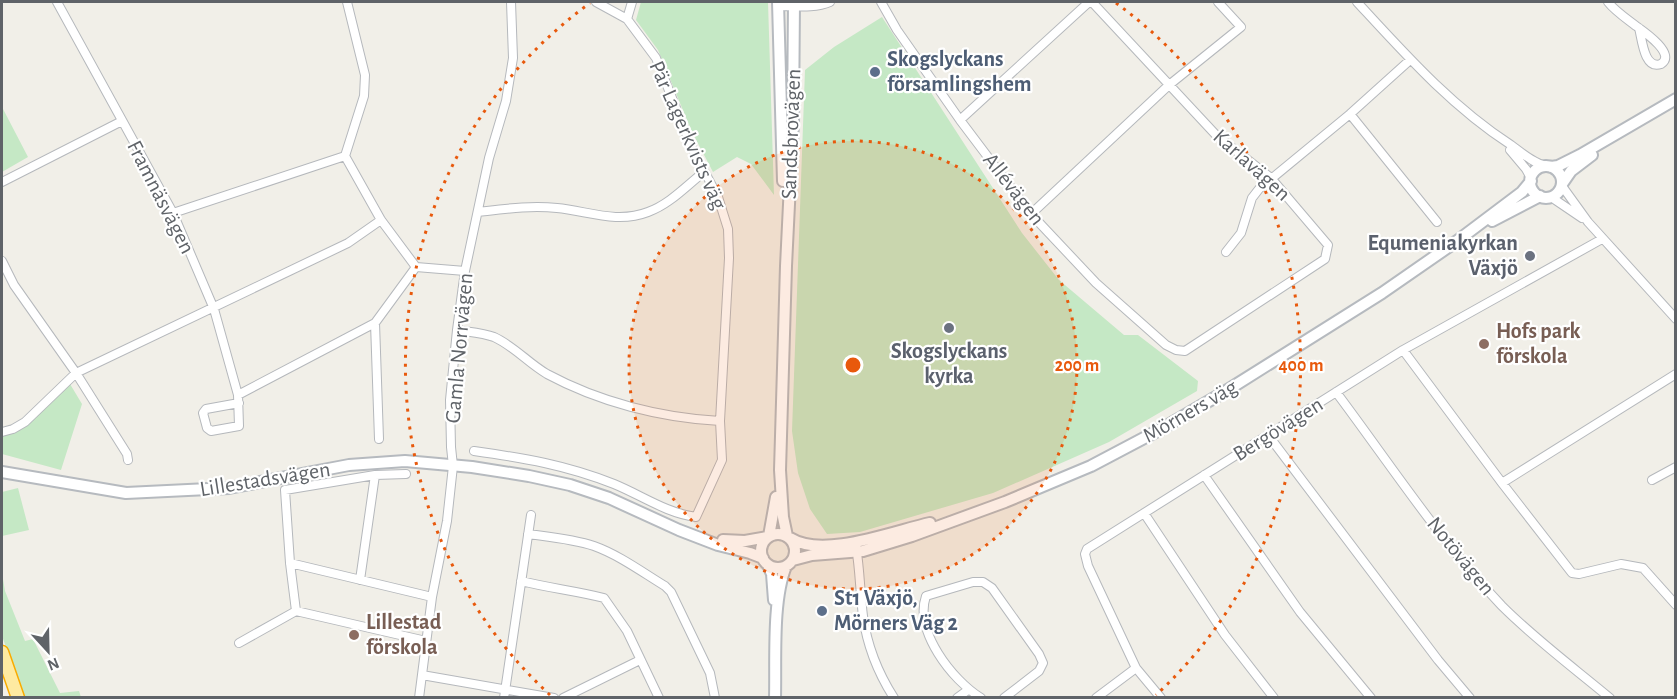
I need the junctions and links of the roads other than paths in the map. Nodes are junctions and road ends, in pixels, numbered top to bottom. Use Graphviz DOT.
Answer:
graph roads {
  1 [pos="57,2"];
  2 [pos="347,2"];
  3 [pos="511,2"];
  4 [pos="596,2"];
  5 [pos="632,2"];
  6 [pos="830,2"];
  7 [pos="882,2"];
  8 [pos="1090,2"];
  9 [pos="1218,2"];
  10 [pos="1357,2"];
  11 [pos="1608,2"];
  12 [pos="778,4"];
  13 [pos="794,4"];
  14 [pos="627,20"];
  15 [pos="1639,28"];
  16 [pos="1410,60"];
  17 [pos="1169,84"];
  18 [pos="1676,99"];
  19 [pos="1350,114"];
  20 [pos="122,120"];
  21 [pos="960,120"];
  22 [pos="1638,121"];
  23 [pos="1499,138"];
  24 [pos="345,156"];
  25 [pos="1549,166"];
  26 [pos="704,172"];
  27 [pos="1271,178"];
  28 [pos="1531,179"];
  29 [pos="2,182"];
  30 [pos="1562,185"];
  31 [pos="1545,196"];
  32 [pos="478,212"];
  33 [pos="173,213"];
  34 [pos="1031,213"];
  35 [pos="381,220"];
  36 [pos="1437,222"];
  37 [pos="1587,222"];
  38 [pos="1602,239"];
  39 [pos="1457,241"];
  40 [pos="1226,252"];
  41 [pos="2,261"];
  42 [pos="786,266"];
  43 [pos="416,267"];
  44 [pos="465,271"];
  45 [pos="214,309"];
  46 [pos="1676,319"];
  47 [pos="375,323"];
  48 [pos="457,330"];
  49 [pos="1176,350"];
  50 [pos="1403,350"];
  51 [pos="76,374"];
  52 [pos="1676,374"];
  53 [pos="1336,392"];
  54 [pos="238,399"];
  55 [pos="720,421"];
  56 [pos="2,432"];
  57 [pos="1268,435"];
  58 [pos="379,439"];
  59 [pos="474,451"];
  60 [pos="532,459"];
  61 [pos="128,460"];
  62 [pos="453,466"];
  63 [pos="1676,466"];
  64 [pos="780,470"];
  65 [pos="2,472"];
  66 [pos="406,474"];
  67 [pos="375,475"];
  68 [pos="1204,475"];
  69 [pos="529,476"];
  70 [pos="1652,480"];
  71 [pos="1502,483"];
  72 [pos="1144,513"];
  73 [pos="531,515"];
  74 [pos="528,534"];
  75 [pos="768,537"];
  76 [pos="789,537"];
  77 [pos="700,538"];
  78 [pos="856,547"];
  79 [pos="765,561"];
  80 [pos="290,563"];
  81 [pos="790,563"];
  82 [pos="360,580"];
  83 [pos="521,581"];
  84 [pos="432,597"];
  85 [pos="1676,605"];
  86 [pos="296,611"];
  87 [pos="776,633"];
  88 [pos="426,641"];
  89 [pos="239,643"];
  90 [pos="2,652"];
  91 [pos="640,660"];
  92 [pos="1136,668"];
  93 [pos="422,675"];
  94 [pos="505,688"];
  95 [pos="968,690"];
  96 [pos="892,697"];
  97 [pos="18,698"];
  98 [pos="419,698"];
  99 [pos="504,698"];
  100 [pos="554,698"];
  101 [pos="563,698"];
  102 [pos="658,698"];
  103 [pos="715,698"];
  104 [pos="775,698"];
  105 [pos="957,698"];
  106 [pos="981,698"];
  107 [pos="1004,698"];
  108 [pos="1096,698"];
  109 [pos="1161,698"];
  110 [pos="1274,698"];
  111 [pos="1371,698"];
  112 [pos="1470,698"];
  113 [pos="1610,698"];
  1 -- 20 [label="street, Framnäsvägen"];
  2 -- 24 [label="street"];
  3 -- 32 [label="street, Gamla Norrvägen"];
  4 -- 14 [label="street"];
  5 -- 14 [label="street"];
  6 -- 13 [label="street"];
  7 -- 21 [label="street, Allévägen"];
  8 -- 17 [label="street, Karlavägen"];
  8 -- 21 [label="street"];
  9 -- 17 [label="street"];
  10 -- 16 [label="street"];
  11 -- 15 [label="street"];
  12 -- 13 [label="street"];
  12 -- 42 [label="main road, Sandsbrovägen"];
  13 -- 42 [label="main road, Sandsbrovägen"];
  14 -- 26 [label="street, Pär Lagerkvists väg"];
  15 -- 15 [label="street"];
  16 -- 19 [label="street"];
  16 -- 23 [label="street"];
  17 -- 27 [label="street, Karlavägen"];
  17 -- 34 [label="street"];
  18 -- 22 [label="main road"];
  19 -- 27 [label="street"];
  19 -- 36 [label="street"];
  20 -- 29 [label="street"];
  20 -- 33 [label="street, Framnäsvägen"];
  21 -- 34 [label="street, Allévägen"];
  22 -- 25 [label="main road"];
  22 -- 30 [label="main road"];
  23 -- 25 [label="street"];
  23 -- 28 [label="street"];
  24 -- 33 [label="street"];
  24 -- 35 [label="street"];
  25 -- 28 [label="main road"];
  25 -- 30 [label="main road"];
  26 -- 32 [label="street"];
  26 -- 55 [label="street, Pär Lagerkvists väg"];
  27 -- 40 [label="street"];
  27 -- 49 [label="street, Karlavägen"];
  28 -- 31 [label="main road"];
  28 -- 39 [label="main road, Mörners väg"];
  30 -- 31 [label="main road"];
  30 -- 37 [label="street"];
  31 -- 37 [label="street"];
  31 -- 39 [label="main road, Mörners väg"];
  32 -- 44 [label="street, Gamla Norrvägen"];
  33 -- 45 [label="street, Framnäsvägen"];
  34 -- 49 [label="street, Allévägen"];
  35 -- 43 [label="street"];
  35 -- 45 [label="street"];
  37 -- 38 [label="street"];
  38 -- 46 [label="street"];
  38 -- 50 [label="street, Bergövägen"];
  39 -- 78 [label="main road, Mörners väg"];
  41 -- 51 [label="street"];
  42 -- 64 [label="main road, Sandsbrovägen"];
  43 -- 44 [label="street"];
  43 -- 47 [label="street"];
  44 -- 48 [label="street, Gamla Norrvägen"];
  45 -- 51 [label="street"];
  45 -- 54 [label="street, Framnäsvägen"];
  47 -- 54 [label="street"];
  47 -- 58 [label="street"];
  48 -- 55 [label="street"];
  48 -- 62 [label="street, Gamla Norrvägen"];
  50 -- 53 [label="street, Bergövägen"];
  50 -- 71 [label="street"];
  51 -- 56 [label="street"];
  51 -- 61 [label="street"];
  52 -- 71 [label="street"];
  53 -- 57 [label="street, Bergövägen"];
  53 -- 113 [label="street, Notövägen"];
  54 -- 54 [label="street, Framnäsvägen"];
  55 -- 60 [label="street, Pär Lagerkvists väg"];
  57 -- 68 [label="street, Bergövägen"];
  57 -- 112 [label="street"];
  59 -- 60 [label="street"];
  60 -- 69 [label="street"];
  62 -- 65 [label="main road, Lillestadsvägen"];
  62 -- 69 [label="main road, Lillestadsvägen"];
  62 -- 84 [label="street, Gamla Norrvägen"];
  63 -- 70 [label="street"];
  64 -- 75 [label="main road, Sandsbrovägen"];
  64 -- 76 [label="main road, Sandsbrovägen"];
  66 -- 67 [label="street, Lillestadsvägen"];
  67 -- 80 [label="street, Lillestadsvägen"];
  67 -- 82 [label="street"];
  68 -- 72 [label="street, Bergövägen"];
  68 -- 111 [label="street"];
  69 -- 77 [label="main road, Lillestadsvägen"];
  71 -- 85 [label="street"];
  72 -- 92 [label="street, Bergövägen"];
  72 -- 110 [label="street"];
  73 -- 74 [label="street"];
  74 -- 83 [label="street"];
  74 -- 103 [label="street"];
  75 -- 76 [label="main road"];
  75 -- 77 [label="main road, Lillestadsvägen"];
  75 -- 79 [label="main road"];
  76 -- 78 [label="main road, Mörners väg"];
  76 -- 81 [label="main road"];
  77 -- 79 [label="main road, Lillestadsvägen"];
  78 -- 81 [label="main road, Mörners väg"];
  78 -- 96 [label="street"];
  79 -- 81 [label="main road"];
  79 -- 87 [label="main road"];
  80 -- 82 [label="street"];
  80 -- 86 [label="street"];
  81 -- 87 [label="main road"];
  82 -- 84 [label="street"];
  83 -- 91 [label="street"];
  83 -- 94 [label="street"];
  84 -- 88 [label="street, Gamla Norrvägen"];
  86 -- 88 [label="street"];
  86 -- 89 [label="street"];
  87 -- 104 [label="main road"];
  88 -- 93 [label="street, Gamla Norrvägen"];
  90 -- 97 [label="highway"];
  91 -- 101 [label="street"];
  91 -- 102 [label="street"];
  92 -- 108 [label="street"];
  92 -- 109 [label="street"];
  93 -- 94 [label="street"];
  93 -- 98 [label="street, Gamla Norrvägen"];
  94 -- 99 [label="street"];
  94 -- 100 [label="street"];
  95 -- 105 [label="street"];
  95 -- 106 [label="street"];
  95 -- 107 [label="street"];
}
